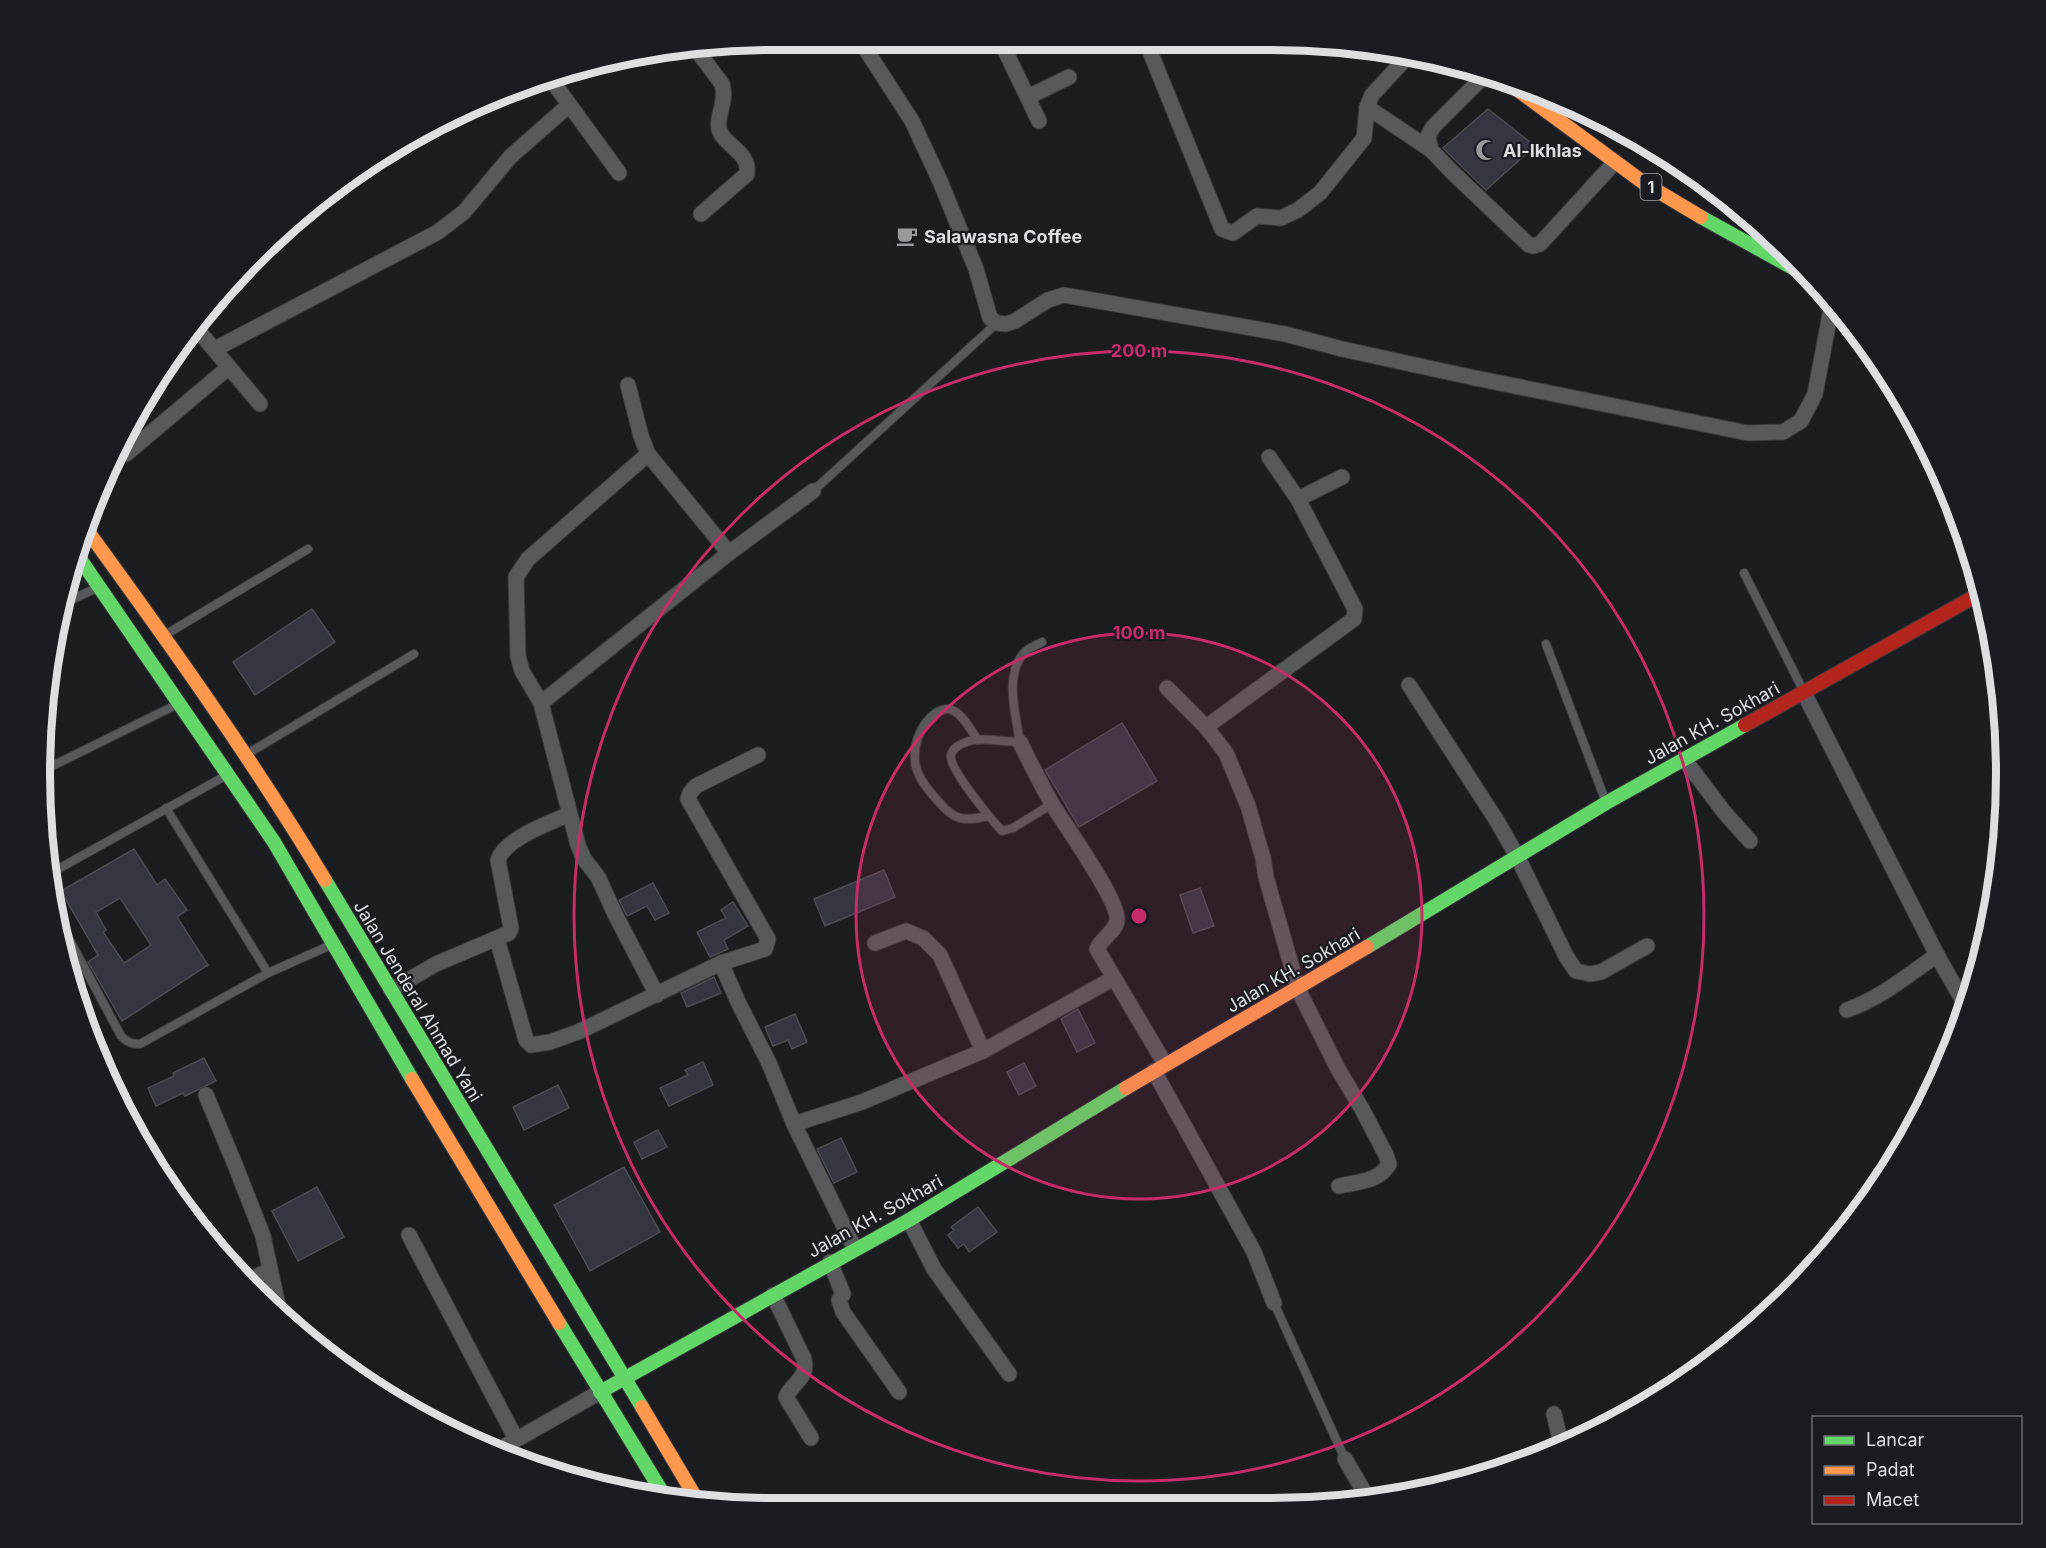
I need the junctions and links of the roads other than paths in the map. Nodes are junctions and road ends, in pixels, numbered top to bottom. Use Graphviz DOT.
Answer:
graph roads {
  1 [pos="866,50"];
  2 [pos="1005,50"];
  3 [pos="1151,50"];
  4 [pos="700,54"];
  5 [pos="1403,61"];
  6 [pos="1070,78"];
  7 [pos="1480,80"];
  8 [pos="554,84"];
  9 [pos="1526,96"];
  10 [pos="1028,97"];
  11 [pos="569,105"];
  12 [pos="1367,107"];
  13 [pos="1039,121"];
  14 [pos="1431,150"];
  15 [pos="1615,162"];
  16 [pos="619,172"];
  17 [pos="701,214"];
  18 [pos="1788,266"];
  19 [pos="1830,313"];
  20 [pos="997,323"];
  21 [pos="200,332"];
  22 [pos="215,349"];
  23 [pos="229,367"];
  24 [pos="628,385"];
  25 [pos="260,404"];
  26 [pos="126,454"];
  27 [pos="648,454"];
  28 [pos="1269,457"];
  29 [pos="1341,477"];
  30 [pos="813,491"];
  31 [pos="1298,499"];
  32 [pos="90,535"];
  33 [pos="308,549"];
  34 [pos="729,553"];
  35 [pos="82,561"];
  36 [pos="1744,573"];
  37 [pos="100,586"];
  38 [pos="1974,596"];
  39 [pos="71,600"];
  40 [pos="164,636"];
  41 [pos="1042,642"];
  42 [pos="1546,644"];
  43 [pos="414,654"];
  44 [pos="1409,685"];
  45 [pos="1167,687"];
  46 [pos="1804,693"];
  47 [pos="180,703"];
  48 [pos="541,703"];
  49 [pos="1206,727"];
  50 [pos="978,740"];
  51 [pos="1020,742"];
  52 [pos="245,755"];
  53 [pos="758,755"];
  54 [pos="1684,759"];
  55 [pos="50,767"];
  56 [pos="229,774"];
  57 [pos="1606,803"];
  58 [pos="1052,804"];
  59 [pos="166,808"];
  60 [pos="569,814"];
  61 [pos="988,816"];
  62 [pos="295,830"];
  63 [pos="1750,841"];
  64 [pos="274,842"];
  65 [pos="1517,856"];
  66 [pos="56,870"];
  67 [pos="68,938"];
  68 [pos="497,939"];
  69 [pos="875,943"];
  70 [pos="332,944"];
  71 [pos="1647,946"];
  72 [pos="1937,955"];
  73 [pos="722,963"];
  74 [pos="268,973"];
  75 [pos="1114,978"];
  76 [pos="1298,989"];
  77 [pos="391,990"];
  78 [pos="657,995"];
  79 [pos="1961,997"];
  80 [pos="1847,1010"];
  81 [pos="983,1052"];
  82 [pos="1159,1068"];
  83 [pos="206,1095"];
  84 [pos="794,1124"];
  85 [pos="1340,1186"];
  86 [pos="909,1220"];
  87 [pos="409,1235"];
  88 [pos="855,1249"];
  89 [pos="830,1262"];
  90 [pos="270,1270"];
  91 [pos="254,1278"];
  92 [pos="773,1294"];
  93 [pos="277,1300"];
  94 [pos="1274,1304"];
  95 [pos="1009,1374"];
  96 [pos="624,1379"];
  97 [pos="600,1392"];
  98 [pos="899,1392"];
  99 [pos="1554,1414"];
  100 [pos="811,1438"];
  101 [pos="1560,1438"];
  102 [pos="516,1439"];
  103 [pos="505,1446"];
  104 [pos="1345,1459"];
  105 [pos="660,1489"];
  106 [pos="1364,1492"];
  107 [pos="693,1493"];
  1 -- 20 [label="street"];
  2 -- 10 [label="street"];
  3 -- 12 [label="street"];
  4 -- 17 [label="street"];
  5 -- 12 [label="street"];
  6 -- 10 [label="street"];
  7 -- 14 [label="street"];
  8 -- 11 [label="street"];
  9 -- 15 [label="main road, 1"];
  10 -- 13 [label="street"];
  11 -- 16 [label="street"];
  11 -- 22 [label="street"];
  12 -- 14 [label="street"];
  14 -- 15 [label="street"];
  15 -- 18 [label="main road, 1"];
  19 -- 20 [label="street"];
  20 -- 30 [label="lane"];
  21 -- 22 [label="street"];
  22 -- 23 [label="street"];
  23 -- 25 [label="street"];
  23 -- 26 [label="street"];
  24 -- 27 [label="street"];
  27 -- 34 [label="street"];
  27 -- 48 [label="street"];
  28 -- 31 [label="street"];
  29 -- 31 [label="street"];
  30 -- 34 [label="street"];
  31 -- 49 [label="street"];
  32 -- 40 [label="main road, Jalan Jenderal Ahmad Yani"];
  33 -- 40 [label="lane"];
  34 -- 48 [label="street"];
  35 -- 37 [label="main road"];
  36 -- 46 [label="lane"];
  37 -- 39 [label="lane"];
  37 -- 47 [label="main road"];
  38 -- 46 [label="main road, Jalan KH. Sokhari"];
  40 -- 52 [label="main road, Jalan Jenderal Ahmad Yani"];
  41 -- 51 [label="lane"];
  42 -- 57 [label="lane"];
  43 -- 52 [label="lane"];
  44 -- 65 [label="street"];
  45 -- 49 [label="street"];
  46 -- 54 [label="main road, Jalan KH. Sokhari"];
  46 -- 72 [label="street"];
  47 -- 55 [label="lane"];
  47 -- 56 [label="main road"];
  48 -- 60 [label="street"];
  49 -- 76 [label="street"];
  50 -- 51 [label="lane"];
  50 -- 61 [label="lane"];
  50 -- 61 [label="lane"];
  51 -- 58 [label="street"];
  52 -- 62 [label="main road, Jalan Jenderal Ahmad Yani"];
  53 -- 73 [label="street"];
  54 -- 57 [label="main road, Jalan KH. Sokhari"];
  54 -- 63 [label="street"];
  56 -- 59 [label="lane"];
  56 -- 64 [label="main road"];
  57 -- 65 [label="main road, Jalan KH. Sokhari"];
  58 -- 61 [label="lane"];
  58 -- 75 [label="street"];
  59 -- 66 [label="lane"];
  59 -- 74 [label="lane"];
  60 -- 68 [label="street"];
  60 -- 78 [label="street"];
  62 -- 64 [label="main road"];
  62 -- 77 [label="main road, Jalan Jenderal Ahmad Yani"];
  64 -- 70 [label="main road"];
  65 -- 71 [label="street"];
  65 -- 76 [label="main road, Jalan KH. Sokhari"];
  67 -- 74 [label="lane"];
  68 -- 77 [label="street"];
  68 -- 78 [label="street"];
  69 -- 81 [label="street"];
  70 -- 74 [label="lane"];
  70 -- 97 [label="main road"];
  72 -- 79 [label="street"];
  72 -- 80 [label="street"];
  73 -- 78 [label="street"];
  73 -- 84 [label="street"];
  75 -- 81 [label="street"];
  75 -- 82 [label="street"];
  76 -- 82 [label="main road, Jalan KH. Sokhari"];
  76 -- 85 [label="street"];
  77 -- 96 [label="main road, Jalan Jenderal Ahmad Yani"];
  81 -- 84 [label="street"];
  82 -- 86 [label="main road, Jalan KH. Sokhari"];
  82 -- 94 [label="street"];
  83 -- 90 [label="street"];
  84 -- 88 [label="street"];
  86 -- 88 [label="main road, Jalan KH. Sokhari"];
  86 -- 95 [label="street"];
  87 -- 102 [label="street"];
  88 -- 89 [label="main road, Jalan KH. Sokhari"];
  89 -- 92 [label="main road, Jalan KH. Sokhari"];
  89 -- 98 [label="street"];
  90 -- 91 [label="street"];
  90 -- 93 [label="street"];
  92 -- 96 [label="main road, Jalan KH. Sokhari"];
  92 -- 100 [label="street"];
  94 -- 104 [label="lane"];
  96 -- 97 [label="main road, Jalan KH. Sokhari"];
  96 -- 107 [label="main road, Jalan Jenderal Ahmad Yani"];
  97 -- 102 [label="street"];
  97 -- 105 [label="main road"];
  99 -- 101 [label="street"];
  102 -- 103 [label="street"];
  104 -- 106 [label="street"];
}
